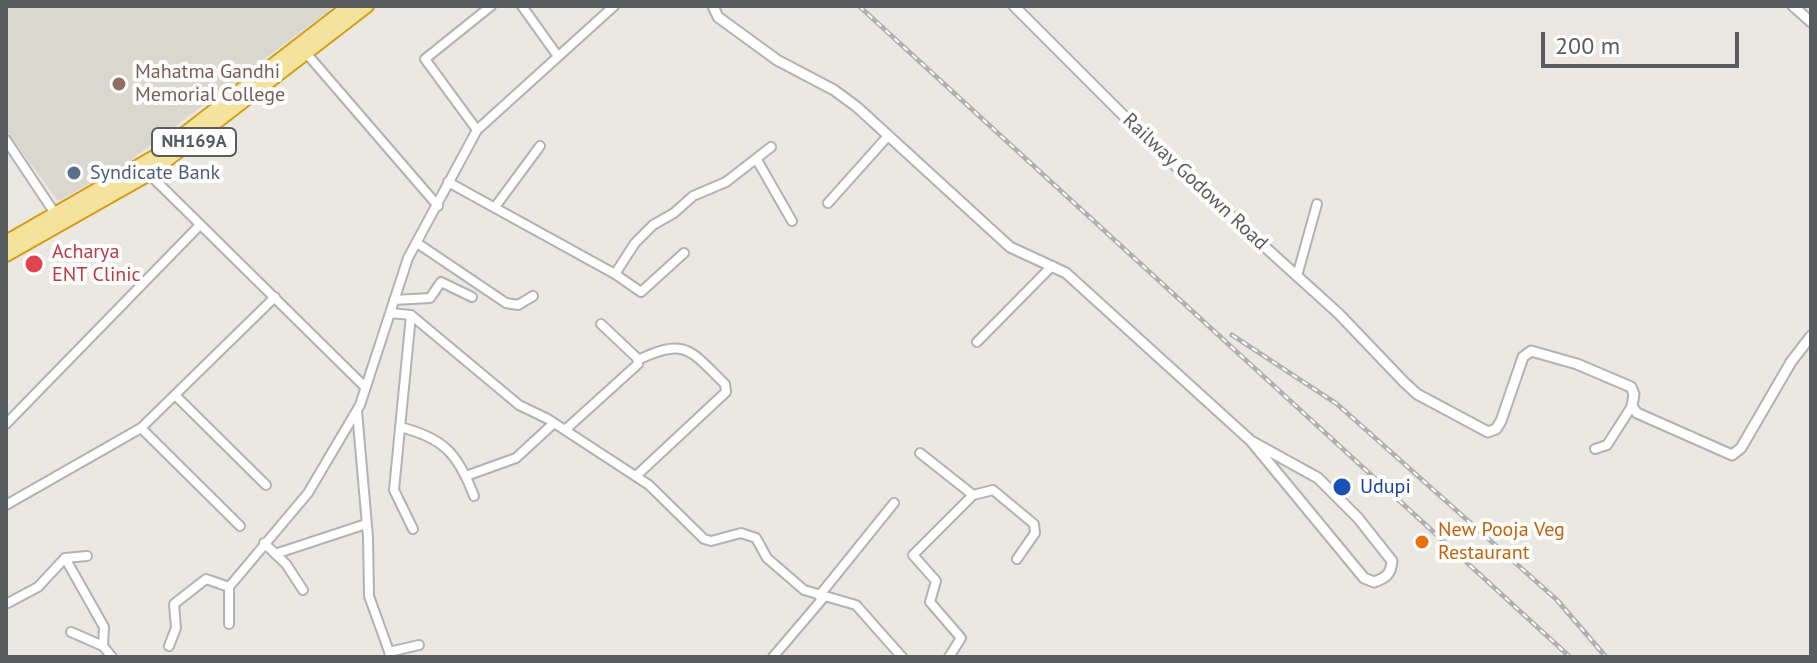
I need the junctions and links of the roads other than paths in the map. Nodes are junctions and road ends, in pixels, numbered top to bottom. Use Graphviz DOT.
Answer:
graph roads {
  1 [pos="349,6"];
  2 [pos="367,6"];
  3 [pos="491,6"];
  4 [pos="522,6"];
  5 [pos="614,6"];
  6 [pos="713,6"];
  7 [pos="1014,6"];
  8 [pos="1793,6"];
  9 [pos="1811,22"];
  10 [pos="307,54"];
  11 [pos="557,55"];
  12 [pos="275,72"];
  13 [pos="477,130"];
  14 [pos="888,136"];
  15 [pos="6,140"];
  16 [pos="540,146"];
  17 [pos="771,147"];
  18 [pos="757,160"];
  19 [pos="149,174"];
  20 [pos="448,182"];
  21 [pos="828,203"];
  22 [pos="1317,204"];
  23 [pos="438,206"];
  24 [pos="495,207"];
  25 [pos="56,215"];
  26 [pos="792,221"];
  27 [pos="199,226"];
  28 [pos="6,242"];
  29 [pos="417,243"];
  30 [pos="684,253"];
  31 [pos="6,255"];
  32 [pos="1052,266"];
  33 [pos="615,274"];
  34 [pos="1297,276"];
  35 [pos="533,296"];
  36 [pos="275,297"];
  37 [pos="472,297"];
  38 [pos="394,300"];
  39 [pos="390,313"];
  40 [pos="411,315"];
  41 [pos="601,324"];
  42 [pos="1811,336"];
  43 [pos="977,342"];
  44 [pos="638,360"];
  45 [pos="365,387"];
  46 [pos="176,396"];
  47 [pos="1632,406"];
  48 [pos="357,410"];
  49 [pos="554,423"];
  50 [pos="6,424"];
  51 [pos="400,427"];
  52 [pos="141,428"];
  53 [pos="565,430"];
  54 [pos="1251,441"];
  55 [pos="1595,449"];
  56 [pos="920,453"];
  57 [pos="466,476"];
  58 [pos="636,476"];
  59 [pos="266,485"];
  60 [pos="973,495"];
  61 [pos="474,496"];
  62 [pos="894,503"];
  63 [pos="6,505"];
  64 [pos="366,524"];
  65 [pos="240,526"];
  66 [pos="413,529"];
  67 [pos="264,543"];
  68 [pos="275,554"];
  69 [pos="87,556"];
  70 [pos="65,558"];
  71 [pos="1017,559"];
  72 [pos="229,587"];
  73 [pos="303,590"];
  74 [pos="821,596"];
  75 [pos="6,604"];
  76 [pos="229,624"];
  77 [pos="71,632"];
  78 [pos="419,645"];
  79 [pos="103,646"];
  80 [pos="169,646"];
  81 [pos="390,654"];
  82 [pos="112,657"];
  83 [pos="773,657"];
  84 [pos="902,657"];
  85 [pos="949,657"];
  1 -- 12 [label="highway, NH169A"];
  2 -- 10 [label="highway, NH169A"];
  3 -- 13 [label="street"];
  4 -- 11 [label="street"];
  5 -- 11 [label="street"];
  6 -- 14 [label="street"];
  7 -- 34 [label="street, Railway Godown Road"];
  8 -- 9 [label="street"];
  10 -- 12 [label="highway, NH169A"];
  10 -- 23 [label="street"];
  11 -- 13 [label="street"];
  12 -- 19 [label="highway, NH169A"];
  12 -- 25 [label="highway, NH169A"];
  13 -- 20 [label="street"];
  14 -- 21 [label="street"];
  14 -- 32 [label="street"];
  15 -- 25 [label="street"];
  16 -- 24 [label="street"];
  17 -- 18 [label="street"];
  18 -- 26 [label="street"];
  18 -- 33 [label="street"];
  19 -- 27 [label="street"];
  19 -- 31 [label="highway, NH169A"];
  20 -- 23 [label="street"];
  20 -- 24 [label="street"];
  22 -- 34 [label="street"];
  23 -- 29 [label="street"];
  24 -- 33 [label="street"];
  25 -- 28 [label="highway, NH169A"];
  27 -- 36 [label="street"];
  27 -- 50 [label="street"];
  29 -- 35 [label="street"];
  29 -- 38 [label="street"];
  30 -- 33 [label="street"];
  32 -- 43 [label="street"];
  32 -- 54 [label="street"];
  34 -- 47 [label="street, Railway Godown Road"];
  36 -- 45 [label="street"];
  36 -- 46 [label="street"];
  37 -- 38 [label="street"];
  38 -- 39 [label="street"];
  39 -- 40 [label="street"];
  39 -- 45 [label="street"];
  40 -- 49 [label="street"];
  40 -- 51 [label="street"];
  41 -- 44 [label="street"];
  42 -- 47 [label="street"];
  44 -- 53 [label="street"];
  44 -- 58 [label="street"];
  45 -- 48 [label="street"];
  46 -- 52 [label="street"];
  46 -- 59 [label="street"];
  47 -- 55 [label="street"];
  48 -- 64 [label="street"];
  48 -- 67 [label="street"];
  49 -- 53 [label="street"];
  49 -- 57 [label="street"];
  51 -- 57 [label="street"];
  51 -- 66 [label="street"];
  52 -- 63 [label="street"];
  52 -- 65 [label="street"];
  53 -- 58 [label="street"];
  54 -- 54 [label="street"];
  56 -- 60 [label="street"];
  57 -- 61 [label="street"];
  58 -- 74 [label="street"];
  60 -- 71 [label="street"];
  60 -- 85 [label="street"];
  62 -- 74 [label="street"];
  64 -- 68 [label="street"];
  64 -- 81 [label="street"];
  67 -- 68 [label="street"];
  67 -- 72 [label="street"];
  68 -- 73 [label="street"];
  69 -- 70 [label="street"];
  70 -- 75 [label="street"];
  70 -- 79 [label="street"];
  72 -- 76 [label="street"];
  72 -- 80 [label="street"];
  74 -- 83 [label="street"];
  74 -- 84 [label="street"];
  77 -- 79 [label="street"];
  78 -- 81 [label="street"];
  79 -- 82 [label="street"];
}
